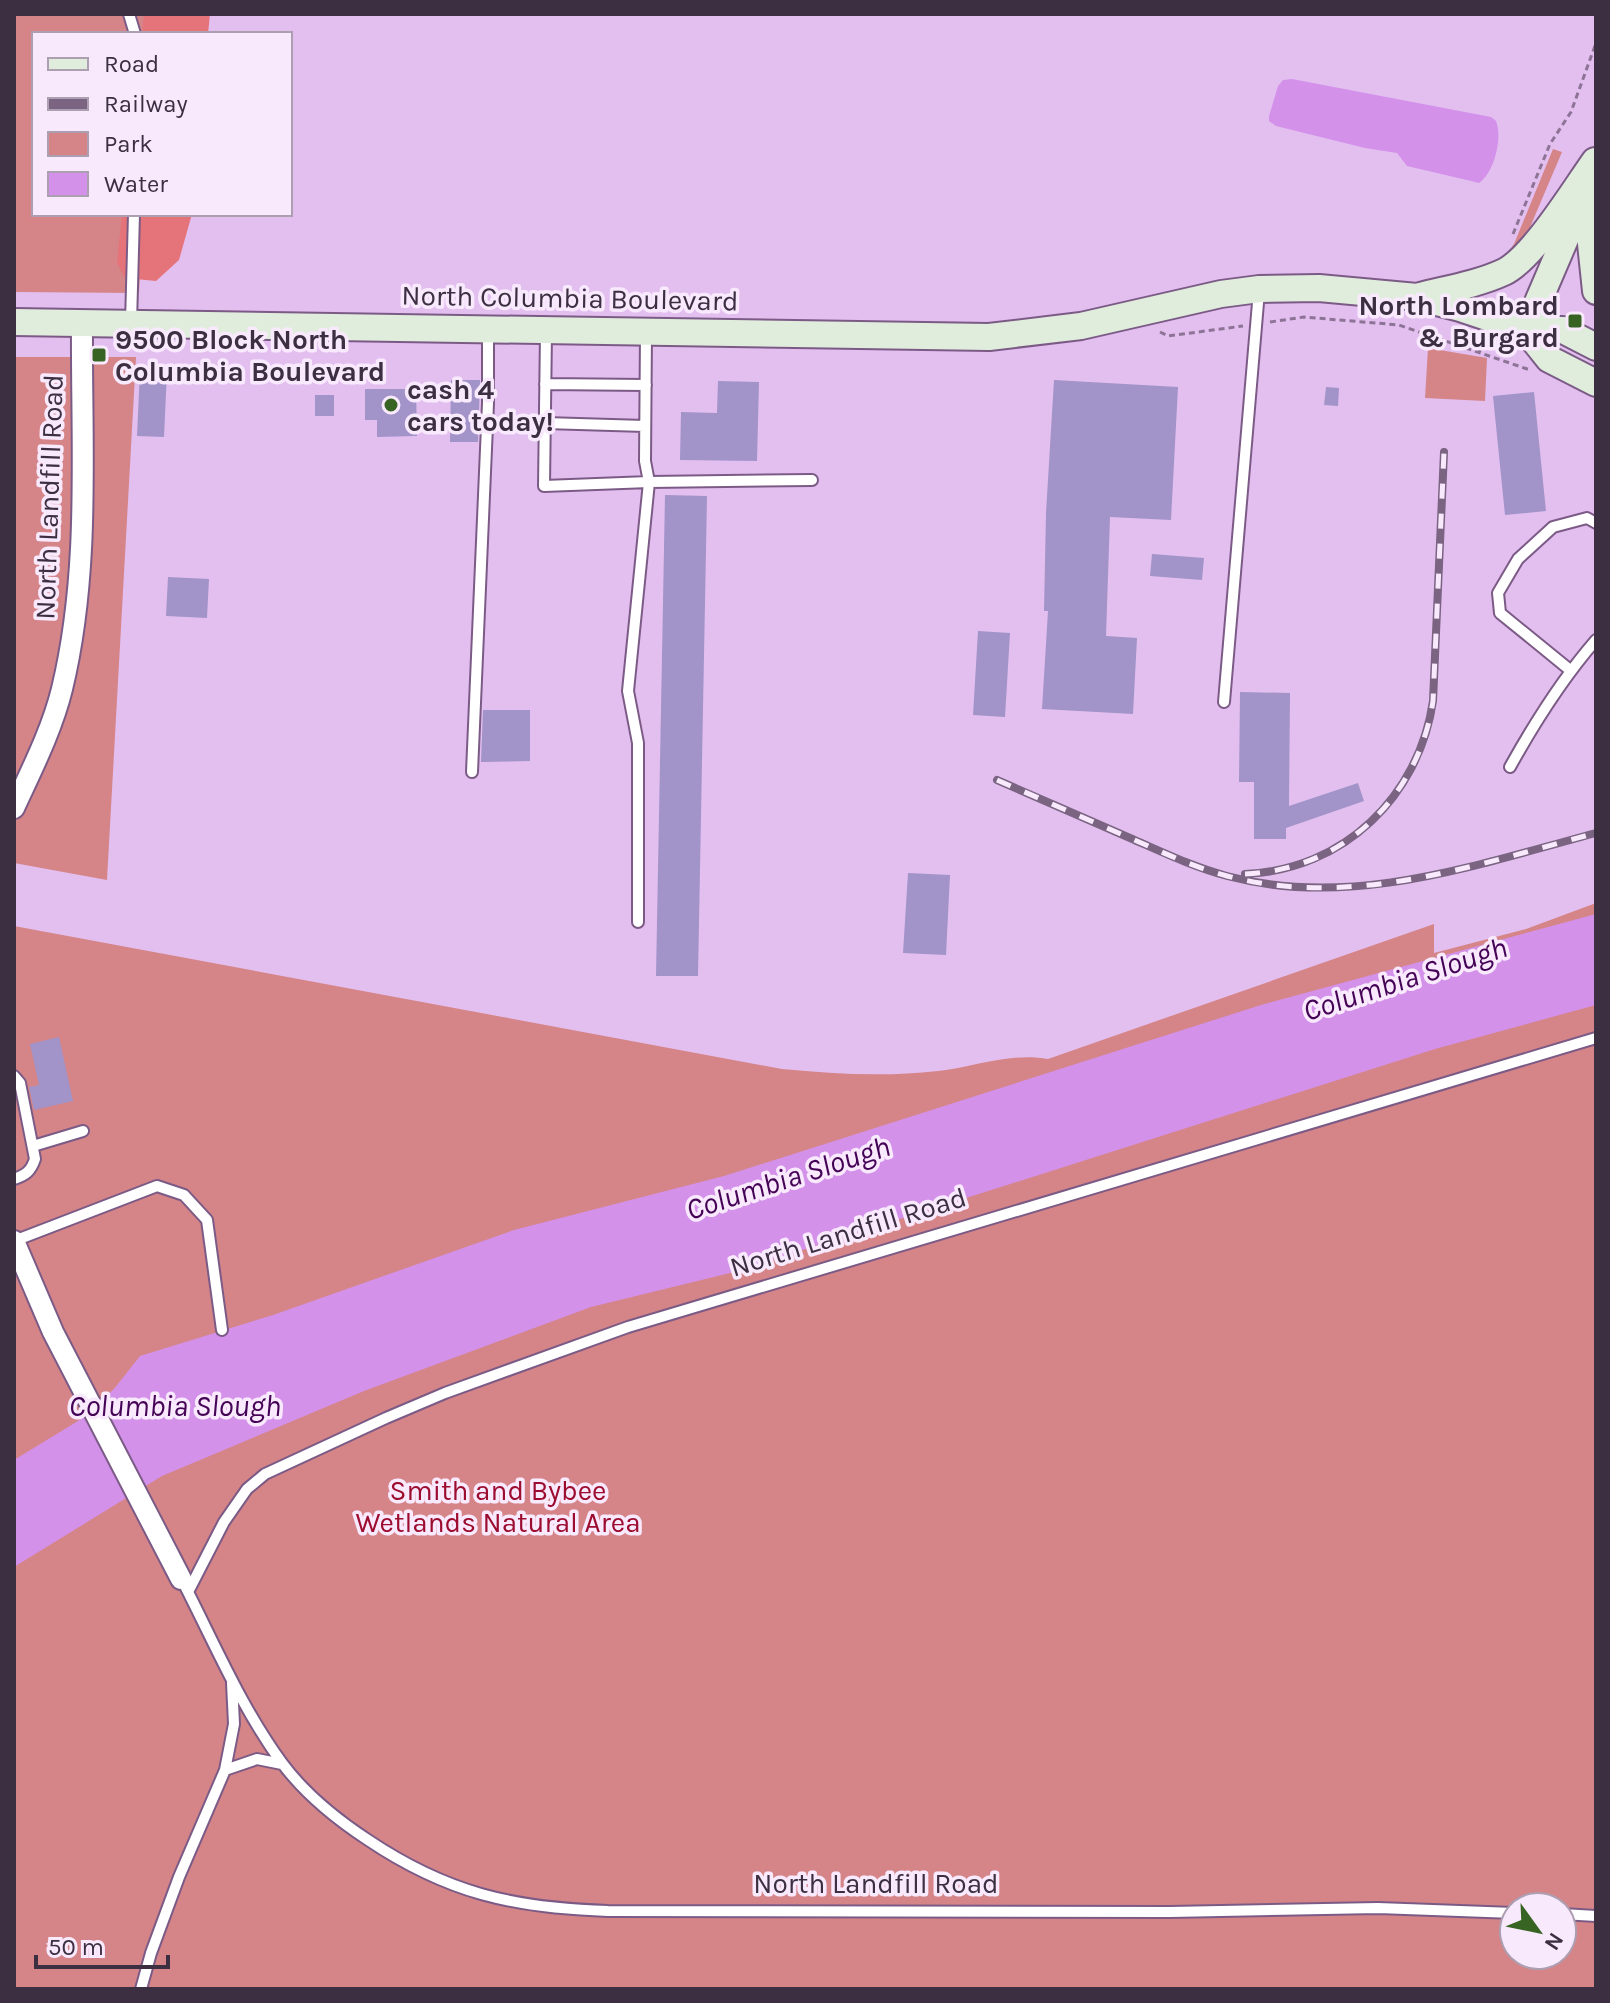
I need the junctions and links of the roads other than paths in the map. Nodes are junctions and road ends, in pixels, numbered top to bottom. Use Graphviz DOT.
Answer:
graph roads {
  1 [pos="1596,160"];
  2 [pos="1585,192"];
  3 [pos="134,216"];
  4 [pos="1259,289"];
  5 [pos="1596,291"];
  6 [pos="1417,297"];
  7 [pos="14,322"];
  8 [pos="82,322"];
  9 [pos="131,323"];
  10 [pos="488,329"];
  11 [pos="546,330"];
  12 [pos="1526,330"];
  13 [pos="646,332"];
  14 [pos="1596,347"];
  15 [pos="1596,383"];
  16 [pos="545,384"];
  17 [pos="646,385"];
  18 [pos="545,423"];
  19 [pos="645,426"];
  20 [pos="812,480"];
  21 [pos="649,482"];
  22 [pos="1596,523"];
  23 [pos="1596,640"];
  24 [pos="1570,670"];
  25 [pos="1224,702"];
  26 [pos="1510,767"];
  27 [pos="472,772"];
  28 [pos="14,808"];
  29 [pos="638,922"];
  30 [pos="1596,1038"];
  31 [pos="14,1076"];
  32 [pos="83,1131"];
  33 [pos="33,1146"];
  34 [pos="14,1179"];
  35 [pos="14,1241"];
  36 [pos="222,1330"];
  37 [pos="185,1586"];
  38 [pos="232,1681"];
  39 [pos="282,1764"];
  40 [pos="225,1770"];
  41 [pos="1498,1912"];
  42 [pos="141,1989"];
  1 -- 2 [label="main road"];
  1 -- 6 [label="main road"];
  2 -- 5 [label="main road"];
  2 -- 12 [label="main road"];
  3 -- 9 [label="lane"];
  4 -- 6 [label="main road, North Columbia Boulevard"];
  4 -- 13 [label="main road, North Columbia Boulevard"];
  4 -- 25 [label="lane"];
  6 -- 12 [label="main road, North Columbia Boulevard"];
  7 -- 8 [label="main road, North Columbia Boulevard"];
  8 -- 9 [label="main road, North Columbia Boulevard"];
  8 -- 28 [label="street, North Landfill Road"];
  9 -- 10 [label="main road, North Columbia Boulevard"];
  10 -- 11 [label="main road, North Columbia Boulevard"];
  10 -- 27 [label="lane"];
  11 -- 13 [label="main road, North Columbia Boulevard"];
  11 -- 16 [label="lane"];
  12 -- 14 [label="main road, North Columbia Boulevard"];
  12 -- 15 [label="main road"];
  13 -- 17 [label="lane"];
  16 -- 17 [label="lane"];
  16 -- 18 [label="lane"];
  17 -- 19 [label="lane"];
  18 -- 19 [label="lane"];
  18 -- 21 [label="lane"];
  19 -- 21 [label="lane"];
  20 -- 21 [label="lane"];
  21 -- 29 [label="lane"];
  22 -- 24 [label="lane"];
  23 -- 24 [label="lane"];
  24 -- 26 [label="lane"];
  30 -- 37 [label="lane, North Landfill Road"];
  31 -- 33 [label="lane"];
  32 -- 33 [label="lane"];
  33 -- 34 [label="lane"];
  35 -- 36 [label="lane"];
  35 -- 37 [label="street, North Landfill Road"];
  37 -- 38 [label="lane, North Landfill Road"];
  38 -- 39 [label="lane, North Landfill Road"];
  38 -- 40 [label="lane, North Landfill Road"];
  39 -- 40 [label="lane"];
  39 -- 41 [label="lane, North Landfill Road"];
  40 -- 42 [label="lane, North Landfill Road"];
}
